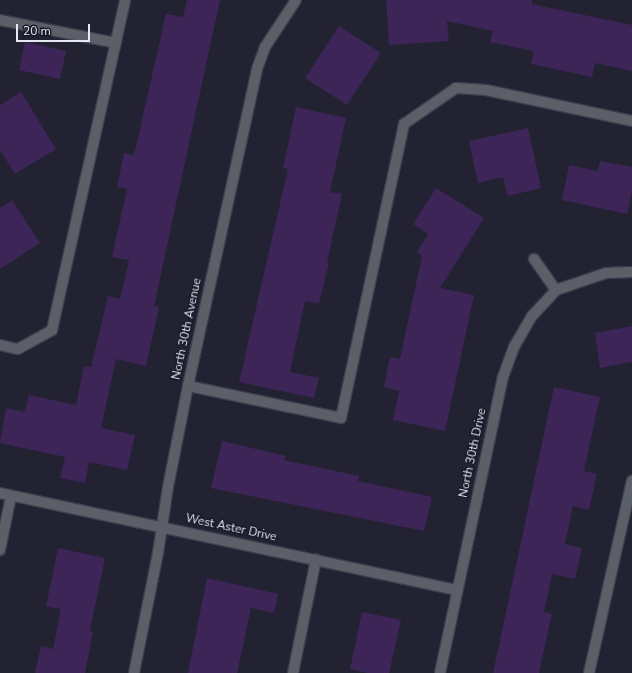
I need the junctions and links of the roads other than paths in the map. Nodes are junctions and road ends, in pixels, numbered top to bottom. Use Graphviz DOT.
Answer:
graph roads {
  1 [pos="125,0"];
  2 [pos="296,0"];
  3 [pos="0,20"];
  4 [pos="116,43"];
  5 [pos="632,121"];
  6 [pos="534,259"];
  7 [pos="632,272"];
  8 [pos="556,290"];
  9 [pos="0,345"];
  10 [pos="188,386"];
  11 [pos="632,481"];
  12 [pos="0,493"];
  13 [pos="11,496"];
  14 [pos="162,527"];
  15 [pos="0,550"];
  16 [pos="316,559"];
  17 [pos="457,590"];
  18 [pos="134,673"];
  19 [pos="293,673"];
  20 [pos="440,673"];
  21 [pos="589,673"];
  1 -- 4 [label="street"];
  2 -- 10 [label="street, North 30th Avenue"];
  3 -- 4 [label="street"];
  4 -- 9 [label="street"];
  5 -- 10 [label="street"];
  6 -- 8 [label="street"];
  7 -- 8 [label="street"];
  8 -- 17 [label="street, North 30th Drive"];
  10 -- 14 [label="street, North 30th Avenue"];
  11 -- 21 [label="street"];
  12 -- 13 [label="street, West Aster Drive"];
  13 -- 14 [label="street, West Aster Drive"];
  13 -- 15 [label="street"];
  14 -- 16 [label="street, West Aster Drive"];
  14 -- 18 [label="street, North 30th Avenue"];
  16 -- 17 [label="street, West Aster Drive"];
  16 -- 19 [label="street"];
  17 -- 20 [label="street, North 30th Drive"];
}
